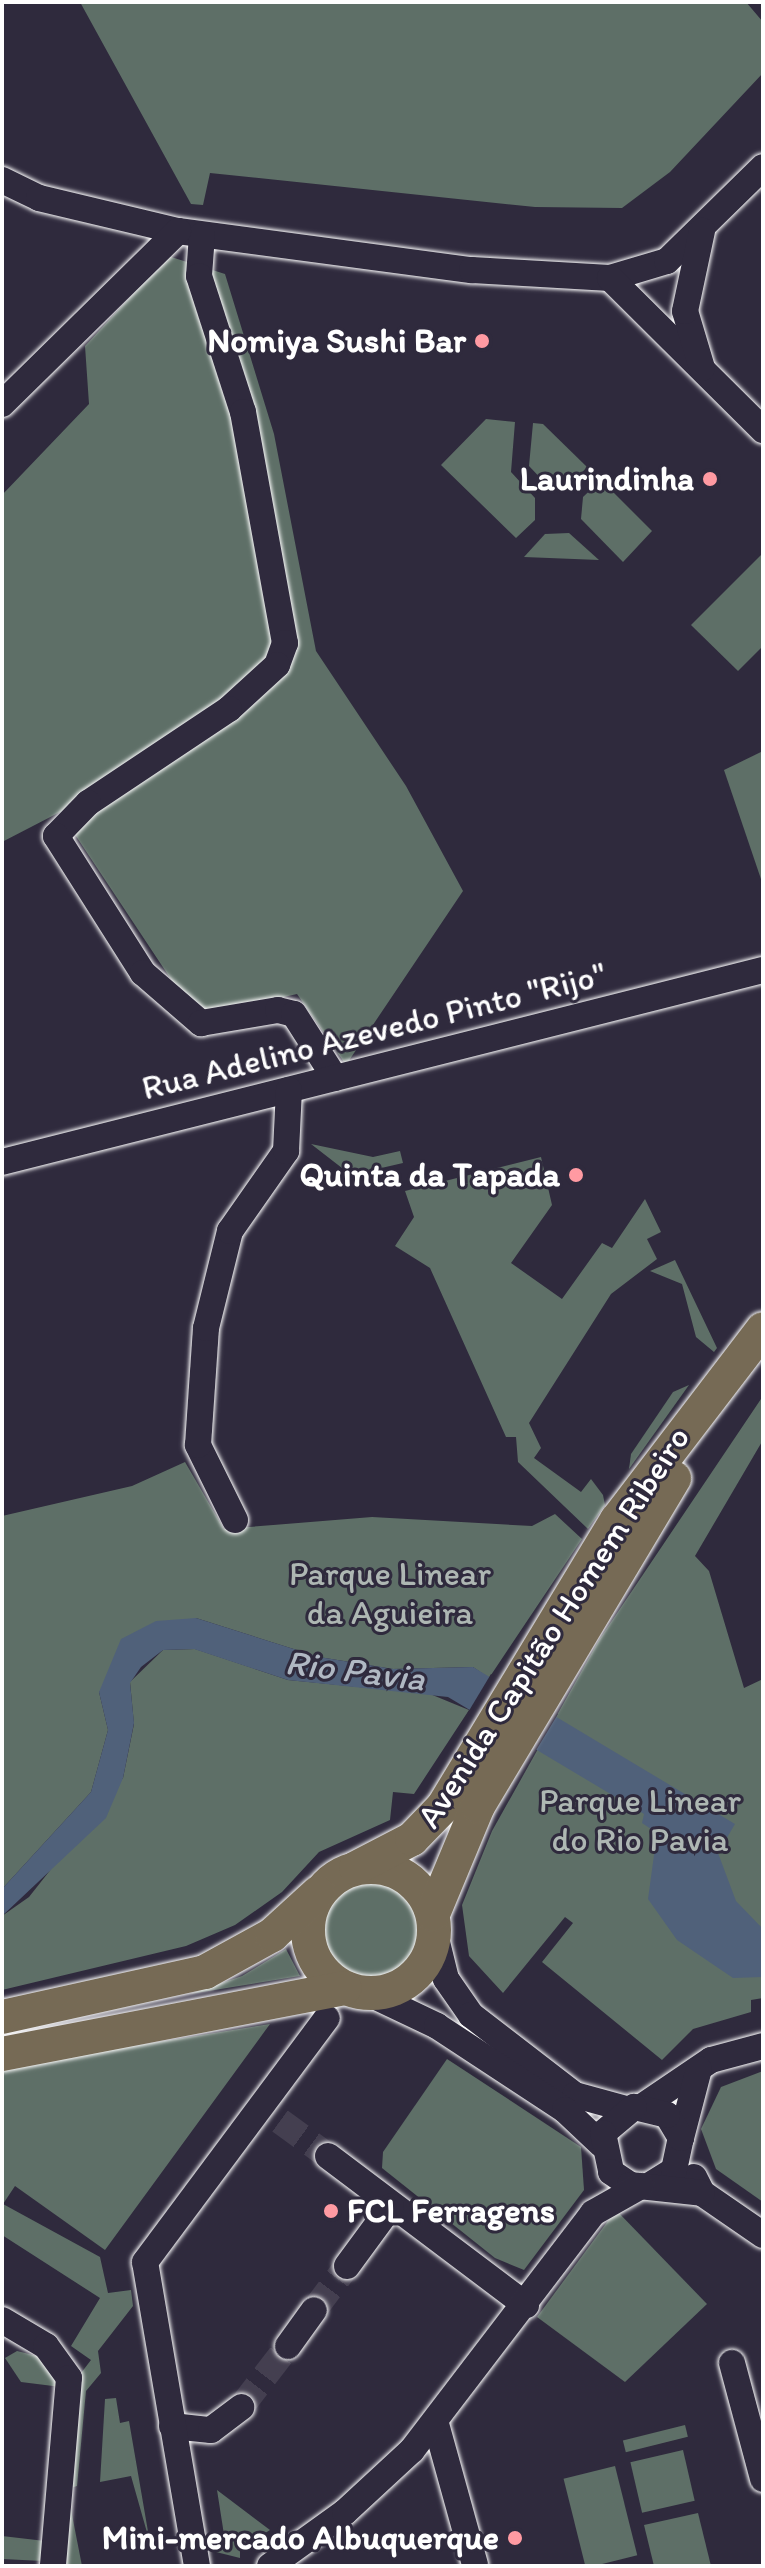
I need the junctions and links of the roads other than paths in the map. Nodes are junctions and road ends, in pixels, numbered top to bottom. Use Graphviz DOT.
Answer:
graph roads {
  1 [pos="763,167"];
  2 [pos="2,180"];
  3 [pos="703,228"];
  4 [pos="190,233"];
  5 [pos="650,270"];
  6 [pos="610,278"];
  7 [pos="685,311"];
  8 [pos="703,371"];
  9 [pos="2,404"];
  10 [pos="763,430"];
  11 [pos="763,970"];
  12 [pos="335,1078"];
  13 [pos="289,1090"];
  14 [pos="2,1162"];
  15 [pos="763,1329"];
  16 [pos="763,1365"];
  17 [pos="235,1520"];
  18 [pos="554,1649"];
  19 [pos="466,1798"];
  20 [pos="343,1875"];
  21 [pos="434,1924"];
  22 [pos="357,1991"];
  23 [pos="2,2017"];
  24 [pos="327,2018"];
  25 [pos="763,2046"];
  26 [pos="2,2054"];
  27 [pos="699,2069"];
  28 [pos="635,2107"];
  29 [pos="681,2145"];
  30 [pos="603,2153"];
  31 [pos="328,2156"];
  32 [pos="645,2186"];
  33 [pos="702,2193"];
  34 [pos="391,2206"];
  35 [pos="593,2213"];
  36 [pos="763,2235"];
  37 [pos="347,2266"];
  38 [pos="526,2305"];
  39 [pos="314,2310"];
  40 [pos="9,2333"];
  41 [pos="288,2346"];
  42 [pos="732,2363"];
  43 [pos="241,2407"];
  44 [pos="436,2424"];
  45 [pos="172,2426"];
  46 [pos="761,2465"];
  47 [pos="475,2565"];
  48 [pos="53,2566"];
  49 [pos="197,2566"];
  50 [pos="270,2566"];
  1 -- 3 [label="street"];
  2 -- 4 [label="street"];
  3 -- 5 [label="street"];
  3 -- 7 [label="street"];
  4 -- 6 [label="street"];
  4 -- 9 [label="street"];
  4 -- 12 [label="street"];
  5 -- 6 [label="street"];
  5 -- 7 [label="street"];
  6 -- 8 [label="street"];
  7 -- 8 [label="street"];
  8 -- 10 [label="street"];
  11 -- 12 [label="street, Rua Adelino Azevedo Pinto \"Rijo\""];
  12 -- 13 [label="street, Rua Adelino Azevedo Pinto \"Rijo\""];
  13 -- 14 [label="street, Rua Adelino Azevedo Pinto \"Rijo\""];
  13 -- 17 [label="street"];
  15 -- 18 [label="main road, Avenida Capitão Homem Ribeiro"];
  16 -- 18 [label="main road, Avenida Capitão Homem Ribeiro"];
  18 -- 19 [label="main road, Avenida Capitão Homem Ribeiro"];
  19 -- 20 [label="main road, Avenida Capitão Homem Ribeiro"];
  19 -- 21 [label="main road, Avenida Capitão Homem Ribeiro"];
  20 -- 21 [label="main road"];
  20 -- 22 [label="main road"];
  20 -- 23 [label="main road, Avenida Capitão Homem Ribeiro"];
  21 -- 22 [label="main road"];
  21 -- 28 [label="street"];
  22 -- 26 [label="main road"];
  22 -- 30 [label="street"];
  24 -- 45 [label="street"];
  25 -- 27 [label="street"];
  27 -- 28 [label="street"];
  27 -- 29 [label="street"];
  28 -- 29 [label="street"];
  28 -- 30 [label="street"];
  29 -- 32 [label="street"];
  29 -- 33 [label="street"];
  30 -- 32 [label="street"];
  30 -- 35 [label="street"];
  31 -- 34 [label="street"];
  32 -- 33 [label="street"];
  32 -- 35 [label="street"];
  33 -- 36 [label="street"];
  34 -- 37 [label="street"];
  34 -- 38 [label="street"];
  35 -- 38 [label="street"];
  38 -- 44 [label="street"];
  39 -- 41 [label="street"];
  40 -- 48 [label="street"];
  42 -- 46 [label="street"];
  43 -- 45 [label="street"];
  44 -- 47 [label="street"];
  44 -- 50 [label="street"];
  45 -- 49 [label="street"];
}
